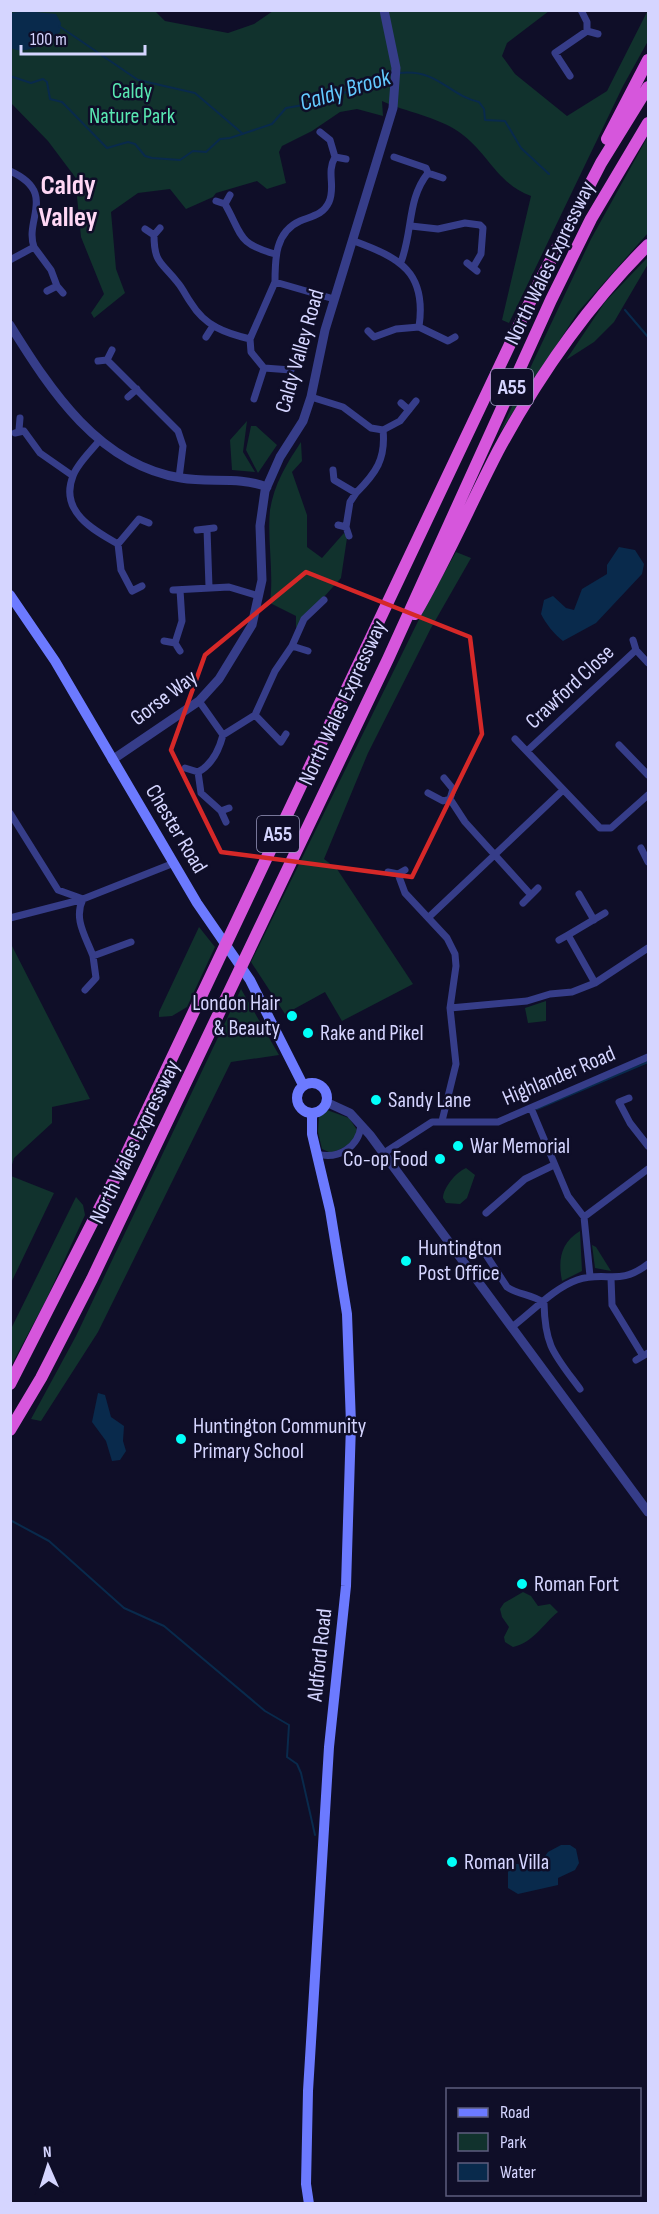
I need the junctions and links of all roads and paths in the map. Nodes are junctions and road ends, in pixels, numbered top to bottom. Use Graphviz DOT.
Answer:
graph roads {
  1 [pos="384,10"];
  2 [pos="581,10"];
  3 [pos="587,31"];
  4 [pos="598,34"];
  5 [pos="648,60"];
  6 [pos="570,76"];
  7 [pos="648,87"];
  8 [pos="648,123"];
  9 [pos="320,132"];
  10 [pos="394,157"];
  11 [pos="335,158"];
  12 [pos="346,159"];
  13 [pos="10,171"];
  14 [pos="428,173"];
  15 [pos="443,178"];
  16 [pos="230,195"];
  17 [pos="216,201"];
  18 [pos="225,204"];
  19 [pos="411,226"];
  20 [pos="160,228"];
  21 [pos="145,229"];
  22 [pos="154,235"];
  23 [pos="354,241"];
  24 [pos="648,245"];
  25 [pos="34,247"];
  26 [pos="275,254"];
  27 [pos="10,260"];
  28 [pos="401,262"];
  29 [pos="473,267"];
  30 [pos="540,281"];
  31 [pos="275,282"];
  32 [pos="57,286"];
  33 [pos="47,291"];
  34 [pos="63,293"];
  35 [pos="334,299"];
  36 [pos="10,325"];
  37 [pos="213,327"];
  38 [pos="419,327"];
  39 [pos="206,337"];
  40 [pos="371,337"];
  41 [pos="250,339"];
  42 [pos="451,342"];
  43 [pos="112,350"];
  44 [pos="107,360"];
  45 [pos="98,361"];
  46 [pos="264,368"];
  47 [pos="291,370"];
  48 [pos="137,389"];
  49 [pos="128,397"];
  50 [pos="311,397"];
  51 [pos="254,399"];
  52 [pos="416,401"];
  53 [pos="401,403"];
  54 [pos="409,410"];
  55 [pos="20,418"];
  56 [pos="383,430"];
  57 [pos="99,441"];
  58 [pos="333,470"];
  59 [pos="73,476"];
  60 [pos="179,478"];
  61 [pos="267,487"];
  62 [pos="356,493"];
  63 [pos="149,523"];
  64 [pos="197,530"];
  65 [pos="349,536"];
  66 [pos="118,544"];
  67 [pos="142,586"];
  68 [pos="209,587"];
  69 [pos="10,595"];
  70 [pos="260,596"];
  71 [pos="324,600"];
  72 [pos="633,640"];
  73 [pos="164,641"];
  74 [pos="175,643"];
  75 [pos="292,646"];
  76 [pos="636,650"];
  77 [pos="180,651"];
  78 [pos="308,651"];
  79 [pos="388,658"];
  80 [pos="648,663"];
  81 [pos="199,701"];
  82 [pos="255,715"];
  83 [pos="286,734"];
  84 [pos="224,735"];
  85 [pos="515,739"];
  86 [pos="619,745"];
  87 [pos="527,751"];
  88 [pos="112,760"];
  89 [pos="185,768"];
  90 [pos="198,772"];
  91 [pos="648,775"];
  92 [pos="444,778"];
  93 [pos="563,790"];
  94 [pos="428,793"];
  95 [pos="648,795"];
  96 [pos="450,799"];
  97 [pos="229,808"];
  98 [pos="220,811"];
  99 [pos="10,813"];
  100 [pos="226,822"];
  101 [pos="641,848"];
  102 [pos="495,856"];
  103 [pos="647,857"];
  104 [pos="174,863"];
  105 [pos="388,872"];
  106 [pos="538,888"];
  107 [pos="579,894"];
  108 [pos="531,895"];
  109 [pos="83,900"];
  110 [pos="523,903"];
  111 [pos="605,913"];
  112 [pos="429,917"];
  113 [pos="10,918"];
  114 [pos="594,920"];
  115 [pos="568,934"];
  116 [pos="559,939"];
  117 [pos="131,942"];
  118 [pos="648,948"];
  119 [pos="93,956"];
  120 [pos="595,983"];
  121 [pos="85,990"];
  122 [pos="450,1008"];
  123 [pos="648,1057"];
  124 [pos="303,1085"];
  125 [pos="629,1098"];
  126 [pos="327,1102"];
  127 [pos="619,1102"];
  128 [pos="611,1105"];
  129 [pos="531,1108"];
  130 [pos="312,1113"];
  131 [pos="442,1121"];
  132 [pos="362,1125"];
  133 [pos="648,1146"];
  134 [pos="317,1154"];
  135 [pos="384,1154"];
  136 [pos="554,1165"];
  137 [pos="648,1168"];
  138 [pos="486,1213"];
  139 [pos="584,1217"];
  140 [pos="479,1244"];
  141 [pos="648,1264"];
  142 [pos="590,1276"];
  143 [pos="611,1278"];
  144 [pos="544,1303"];
  145 [pos="512,1327"];
  146 [pos="642,1356"];
  147 [pos="10,1384"];
  148 [pos="580,1389"];
  149 [pos="10,1430"];
  150 [pos="648,1512"];
  151 [pos="309,2204"];
  1 -- 23 [label="street, Caldy Valley Road"];
  2 -- 3 [label="street"];
  3 -- 4 [label="street"];
  3 -- 6 [label="street"];
  5 -- 30 [label="highway"];
  7 -- 30 [label="highway, North Wales Expressway / A55"];
  8 -- 79 [label="highway, North Wales Expressway / A55"];
  9 -- 11 [label="street"];
  10 -- 14 [label="street"];
  11 -- 12 [label="street"];
  11 -- 26 [label="street"];
  13 -- 25 [label="street"];
  14 -- 15 [label="street"];
  14 -- 19 [label="street"];
  16 -- 18 [label="street"];
  17 -- 18 [label="street"];
  18 -- 26 [label="street"];
  19 -- 28 [label="street"];
  19 -- 29 [label="street"];
  20 -- 22 [label="street"];
  21 -- 22 [label="street"];
  22 -- 37 [label="street"];
  23 -- 28 [label="street"];
  23 -- 35 [label="street, Caldy Valley Road"];
  24 -- 79 [label="highway"];
  25 -- 27 [label="street"];
  25 -- 32 [label="street"];
  26 -- 31 [label="street"];
  28 -- 38 [label="street"];
  30 -- 147 [label="highway, North Wales Expressway / A55"];
  31 -- 35 [label="street"];
  31 -- 41 [label="street"];
  32 -- 33 [label="street"];
  32 -- 34 [label="street"];
  35 -- 50 [label="street, Caldy Valley Road"];
  36 -- 57 [label="street"];
  37 -- 39 [label="street"];
  37 -- 41 [label="street"];
  38 -- 40 [label="street"];
  38 -- 42 [label="street"];
  41 -- 46 [label="street"];
  43 -- 44 [label="street"];
  44 -- 45 [label="street"];
  44 -- 48 [label="street"];
  46 -- 47 [label="street"];
  46 -- 51 [label="street"];
  48 -- 49 [label="street"];
  48 -- 60 [label="street"];
  50 -- 56 [label="street"];
  50 -- 61 [label="street, Caldy Valley Road"];
  52 -- 54 [label="street"];
  53 -- 54 [label="street"];
  54 -- 56 [label="street"];
  55 -- 59 [label="street"];
  56 -- 62 [label="street"];
  57 -- 59 [label="street"];
  57 -- 60 [label="street"];
  58 -- 62 [label="street"];
  59 -- 66 [label="street"];
  60 -- 61 [label="street"];
  61 -- 70 [label="street, Gorse Way"];
  62 -- 65 [label="street"];
  63 -- 66 [label="street"];
  64 -- 68 [label="street"];
  66 -- 67 [label="street"];
  68 -- 70 [label="street"];
  68 -- 74 [label="street"];
  69 -- 88 [label="main road, Chester Road"];
  70 -- 81 [label="street, Gorse Way"];
  71 -- 75 [label="street"];
  72 -- 76 [label="street, Crawford Close"];
  73 -- 74 [label="street"];
  74 -- 77 [label="street"];
  75 -- 78 [label="street"];
  75 -- 82 [label="street"];
  76 -- 80 [label="street, Crawford Close"];
  76 -- 87 [label="street, Crawford Close"];
  79 -- 149 [label="highway, North Wales Expressway / A55"];
  81 -- 84 [label="street"];
  81 -- 88 [label="street, Gorse Way"];
  82 -- 83 [label="street"];
  82 -- 84 [label="street"];
  84 -- 90 [label="street"];
  85 -- 87 [label="street, Crawford Close"];
  86 -- 91 [label="street"];
  87 -- 93 [label="street, Crawford Close"];
  88 -- 104 [label="main road, Chester Road"];
  89 -- 90 [label="street"];
  90 -- 98 [label="street"];
  92 -- 96 [label="street"];
  93 -- 95 [label="street, Crawford Close"];
  93 -- 102 [label="street"];
  94 -- 96 [label="street"];
  96 -- 102 [label="street"];
  97 -- 98 [label="street"];
  98 -- 100 [label="street"];
  99 -- 109 [label="street"];
  101 -- 103 [label="street"];
  102 -- 108 [label="street"];
  102 -- 112 [label="street"];
  104 -- 109 [label="street"];
  104 -- 124 [label="main road, Chester Road"];
  105 -- 112 [label="street"];
  106 -- 108 [label="street"];
  107 -- 114 [label="street"];
  108 -- 110 [label="street"];
  109 -- 113 [label="street"];
  109 -- 119 [label="street"];
  111 -- 114 [label="street"];
  112 -- 122 [label="street"];
  114 -- 115 [label="street"];
  115 -- 116 [label="street"];
  115 -- 120 [label="street"];
  117 -- 119 [label="street"];
  118 -- 120 [label="street"];
  119 -- 121 [label="street"];
  120 -- 122 [label="street"];
  122 -- 131 [label="street"];
  123 -- 129 [label="street, Highlander Road"];
  124 -- 126 [label="main road"];
  124 -- 130 [label="main road"];
  125 -- 127 [label="street"];
  126 -- 130 [label="main road"];
  126 -- 132 [label="street"];
  127 -- 128 [label="street"];
  127 -- 133 [label="street"];
  129 -- 131 [label="street, Highlander Road"];
  129 -- 136 [label="street"];
  130 -- 134 [label="main road, Aldford Road"];
  131 -- 135 [label="street, Highlander Road"];
  132 -- 134 [label="street"];
  132 -- 135 [label="street"];
  134 -- 151 [label="main road, Aldford Road"];
  135 -- 145 [label="street"];
  136 -- 138 [label="street"];
  136 -- 139 [label="street"];
  137 -- 139 [label="street"];
  139 -- 142 [label="street"];
  140 -- 144 [label="street"];
  141 -- 143 [label="street"];
  142 -- 143 [label="street"];
  142 -- 144 [label="street"];
  143 -- 146 [label="street"];
  144 -- 145 [label="street"];
  144 -- 148 [label="street"];
  145 -- 150 [label="street"];
}
